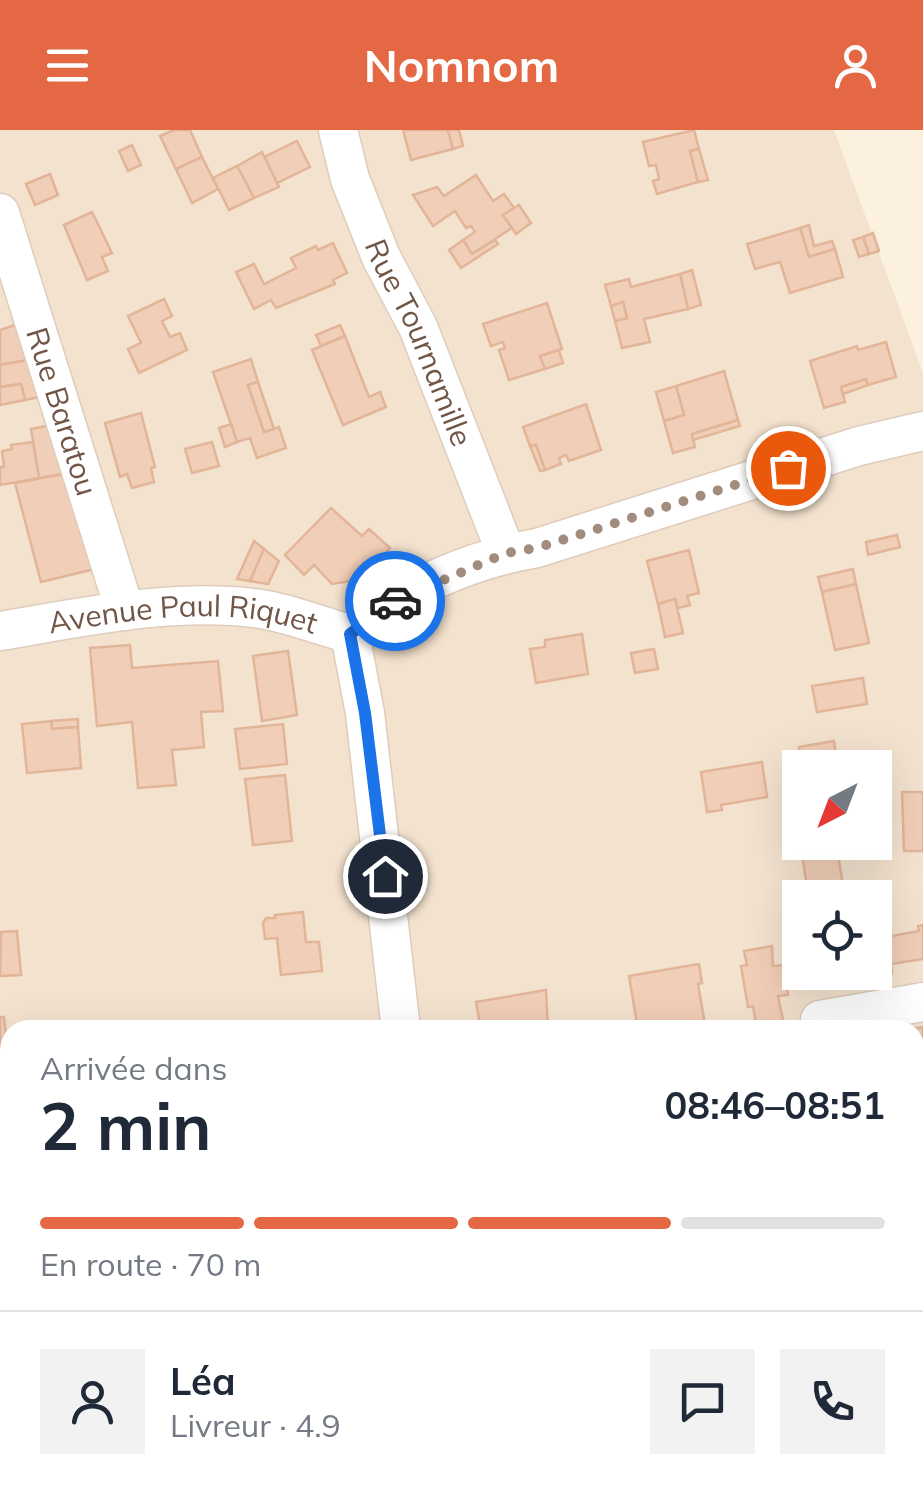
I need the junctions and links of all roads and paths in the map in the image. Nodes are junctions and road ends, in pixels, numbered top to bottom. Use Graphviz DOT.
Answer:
graph roads {
  1 [pos="338,130"];
  2 [pos="0,213"];
  3 [pos="923,430"];
  4 [pos="506,553"];
  5 [pos="126,610"];
  6 [pos="0,631"];
  7 [pos="350,634"];
  8 [pos="923,1002"];
  9 [pos="400,1020"];
  10 [pos="820,1020"];
  1 -- 4 [label="street, Rue Tournamille"];
  2 -- 5 [label="street, Rue Baratou"];
  3 -- 4 [label="street, Avenue Paul Riquet"];
  4 -- 7 [label="street, Avenue Paul Riquet"];
  5 -- 6 [label="street, Avenue Paul Riquet"];
  5 -- 7 [label="street, Avenue Paul Riquet"];
  7 -- 9 [label="street"];
  8 -- 10 [label="street"];
}
